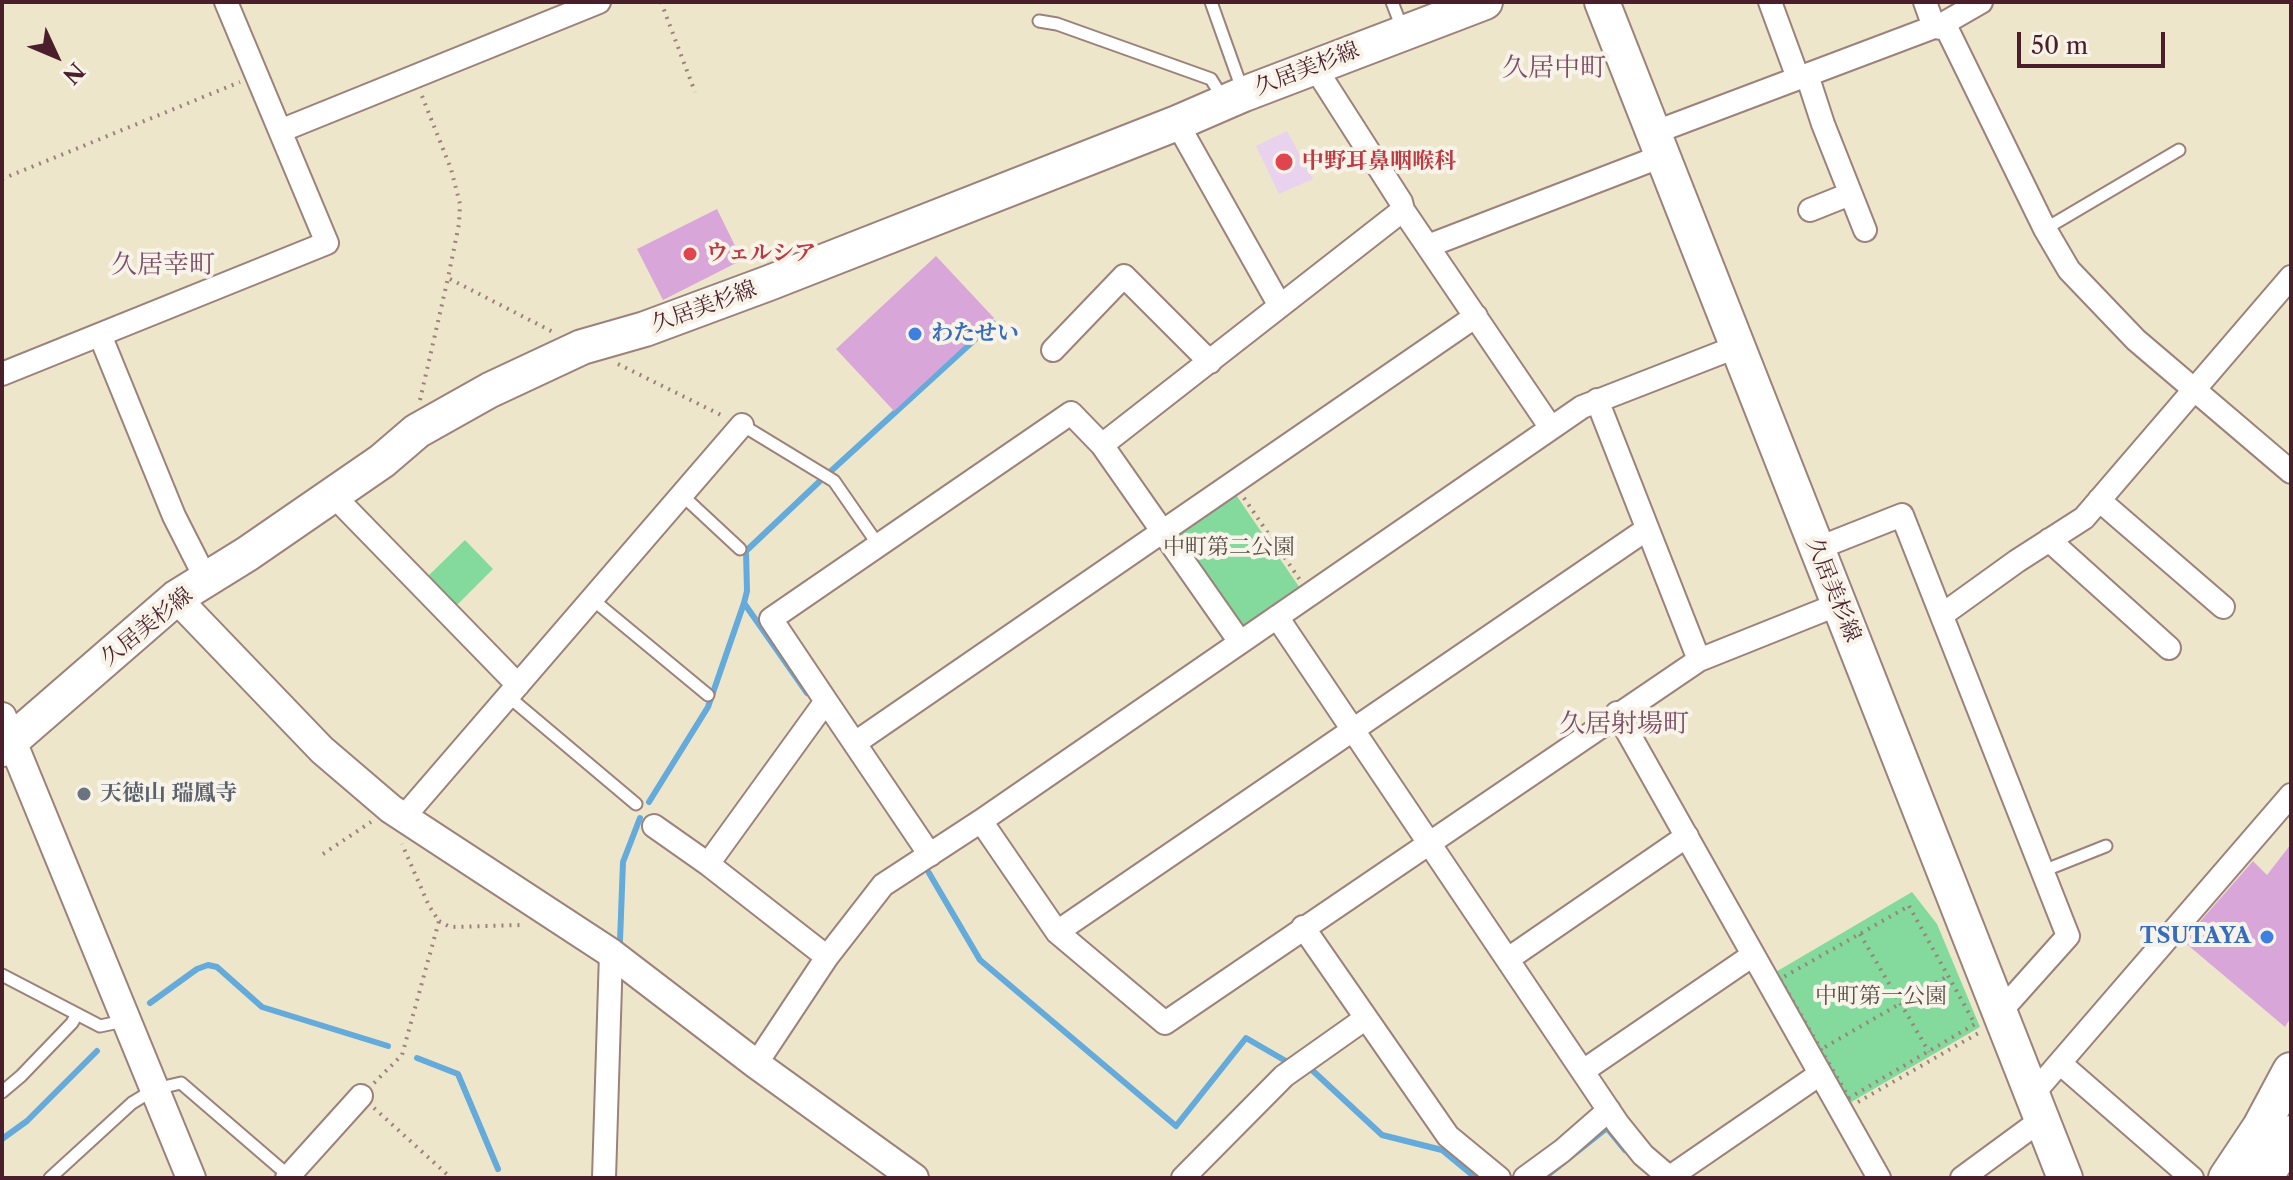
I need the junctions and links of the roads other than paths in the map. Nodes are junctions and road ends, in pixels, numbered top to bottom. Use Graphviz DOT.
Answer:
graph roads {
  1 [pos="226,2"];
  2 [pos="599,2"];
  3 [pos="1211,2"];
  4 [pos="1485,2"];
  5 [pos="1602,2"];
  6 [pos="1770,2"];
  7 [pos="1925,2"];
  8 [pos="1981,2"];
  9 [pos="1398,17"];
  10 [pos="1039,21"];
  11 [pos="1938,28"];
  12 [pos="1314,66"];
  13 [pos="1803,76"];
  14 [pos="1234,97"];
  15 [pos="1177,123"];
  16 [pos="280,131"];
  17 [pos="1657,145"];
  18 [pos="2179,150"];
  19 [pos="1850,194"];
  20 [pos="1403,210"];
  21 [pos="1810,210"];
  22 [pos="2045,229"];
  23 [pos="1865,230"];
  24 [pos="1428,246"];
  25 [pos="2291,277"];
  26 [pos="1280,306"];
  27 [pos="1476,316"];
  28 [pos="100,335"];
  29 [pos="1736,347"];
  30 [pos="1053,350"];
  31 [pos="1210,362"];
  32 [pos="2,374"];
  33 [pos="2193,388"];
  34 [pos="1597,400"];
  35 [pos="742,425"];
  36 [pos="1551,428"];
  37 [pos="1102,445"];
  38 [pos="2291,472"];
  39 [pos="332,494"];
  40 [pos="683,496"];
  41 [pos="2099,500"];
  42 [pos="1647,529"];
  43 [pos="1163,532"];
  44 [pos="2049,540"];
  45 [pos="879,546"];
  46 [pos="740,549"];
  47 [pos="1816,549"];
  48 [pos="207,581"];
  49 [pos="176,598"];
  50 [pos="592,599"];
  51 [pos="1839,604"];
  52 [pos="2223,607"];
  53 [pos="1942,615"];
  54 [pos="1277,617"];
  55 [pos="1240,642"];
  56 [pos="2169,648"];
  57 [pos="1699,660"];
  58 [pos="514,691"];
  59 [pos="708,695"];
  60 [pos="826,701"];
  61 [pos="1617,713"];
  62 [pos="1352,729"];
  63 [pos="5,735"];
  64 [pos="855,743"];
  65 [pos="2291,795"];
  66 [pos="636,804"];
  67 [pos="397,814"];
  68 [pos="981,821"];
  69 [pos="654,826"];
  70 [pos="1687,836"];
  71 [pos="1428,842"];
  72 [pos="2106,846"];
  73 [pos="930,855"];
  74 [pos="708,864"];
  75 [pos="2043,871"];
  76 [pos="1303,927"];
  77 [pos="1057,932"];
  78 [pos="611,953"];
  79 [pos="1753,955"];
  80 [pos="827,957"];
  81 [pos="1508,959"];
  82 [pos="2,975"];
  83 [pos="77,1014"];
  84 [pos="1366,1018"];
  85 [pos="125,1021"];
  86 [pos="1992,1021"];
  87 [pos="756,1064"];
  88 [pos="2061,1064"];
  89 [pos="1583,1071"];
  90 [pos="2291,1071"];
  91 [pos="1820,1074"];
  92 [pos="155,1089"];
  93 [pos="2,1092"];
  94 [pos="361,1096"];
  95 [pos="2037,1107"];
  96 [pos="1609,1110"];
  97 [pos="2291,1134"];
  98 [pos="1492,1176"];
  99 [pos="288,1177"];
  100 [pos="50,1178"];
  101 [pos="191,1178"];
  102 [pos="604,1178"];
  103 [pos="914,1178"];
  104 [pos="1183,1178"];
  105 [pos="1525,1178"];
  106 [pos="1670,1178"];
  107 [pos="1879,1178"];
  108 [pos="1962,1178"];
  109 [pos="2065,1178"];
  110 [pos="2192,1178"];
  111 [pos="2227,1178"];
  112 [pos="2264,1178"];
  1 -- 16 [label="street"];
  2 -- 16 [label="street"];
  3 -- 14 [label="lane"];
  4 -- 9 [label="main road, 久居美杉線"];
  5 -- 17 [label="main road, 久居美杉線"];
  6 -- 13 [label="street"];
  7 -- 11 [label="street"];
  8 -- 11 [label="street"];
  9 -- 12 [label="main road, 久居美杉線"];
  10 -- 14 [label="lane"];
  11 -- 13 [label="street"];
  11 -- 22 [label="street"];
  12 -- 14 [label="main road, 久居美杉線"];
  12 -- 20 [label="street"];
  13 -- 17 [label="street"];
  13 -- 19 [label="street"];
  14 -- 15 [label="main road, 久居美杉線"];
  15 -- 26 [label="street"];
  15 -- 39 [label="main road, 久居美杉線"];
  16 -- 28 [label="street"];
  17 -- 24 [label="street"];
  17 -- 29 [label="main road, 久居美杉線"];
  18 -- 22 [label="lane"];
  19 -- 21 [label="street"];
  19 -- 23 [label="street"];
  20 -- 24 [label="street"];
  20 -- 26 [label="street"];
  22 -- 33 [label="street"];
  24 -- 27 [label="street"];
  25 -- 33 [label="street"];
  26 -- 31 [label="street"];
  27 -- 36 [label="street"];
  27 -- 43 [label="street"];
  28 -- 32 [label="street"];
  28 -- 48 [label="street"];
  29 -- 34 [label="street"];
  29 -- 47 [label="main road, 久居美杉線"];
  30 -- 31 [label="street"];
  31 -- 37 [label="street"];
  33 -- 38 [label="street"];
  33 -- 41 [label="street"];
  34 -- 36 [label="street"];
  34 -- 42 [label="street"];
  35 -- 40 [label="street"];
  35 -- 45 [label="lane"];
  36 -- 54 [label="street"];
  37 -- 43 [label="street"];
  37 -- 45 [label="street"];
  39 -- 48 [label="main road, 久居美杉線"];
  39 -- 58 [label="street"];
  40 -- 46 [label="lane"];
  40 -- 50 [label="street"];
  41 -- 44 [label="street"];
  41 -- 52 [label="street"];
  42 -- 57 [label="street"];
  42 -- 62 [label="street"];
  43 -- 55 [label="street"];
  43 -- 64 [label="street"];
  44 -- 53 [label="street"];
  44 -- 56 [label="street"];
  45 -- 60 [label="street"];
  47 -- 51 [label="main road, 久居美杉線"];
  47 -- 53 [label="street"];
  48 -- 49 [label="main road, 久居美杉線"];
  49 -- 63 [label="main road, 久居美杉線"];
  49 -- 67 [label="street"];
  50 -- 58 [label="street"];
  50 -- 59 [label="lane"];
  51 -- 57 [label="street"];
  51 -- 86 [label="main road, 久居美杉線"];
  53 -- 75 [label="street"];
  54 -- 55 [label="street"];
  54 -- 62 [label="street"];
  55 -- 68 [label="street"];
  57 -- 61 [label="street"];
  58 -- 66 [label="lane"];
  58 -- 67 [label="street"];
  60 -- 64 [label="street"];
  60 -- 74 [label="street"];
  61 -- 70 [label="street"];
  61 -- 71 [label="street"];
  62 -- 71 [label="street"];
  62 -- 77 [label="street"];
  63 -- 85 [label="street"];
  64 -- 73 [label="street"];
  65 -- 88 [label="street"];
  67 -- 78 [label="street"];
  68 -- 73 [label="street"];
  68 -- 77 [label="street"];
  69 -- 74 [label="street"];
  70 -- 79 [label="street"];
  70 -- 81 [label="street"];
  71 -- 76 [label="street"];
  71 -- 81 [label="street"];
  72 -- 75 [label="lane"];
  73 -- 80 [label="street"];
  74 -- 80 [label="street"];
  75 -- 86 [label="street"];
  76 -- 77 [label="street"];
  76 -- 84 [label="street"];
  78 -- 87 [label="street"];
  78 -- 102 [label="street"];
  79 -- 89 [label="street"];
  79 -- 91 [label="street"];
  80 -- 87 [label="street"];
  81 -- 89 [label="street"];
  82 -- 83 [label="lane"];
  83 -- 85 [label="lane"];
  83 -- 93 [label="lane"];
  84 -- 98 [label="street"];
  84 -- 104 [label="street"];
  85 -- 92 [label="street"];
  86 -- 95 [label="main road, 久居美杉線"];
  87 -- 103 [label="street"];
  88 -- 95 [label="street"];
  88 -- 110 [label="street"];
  89 -- 96 [label="street"];
  90 -- 111 [label="highway"];
  91 -- 106 [label="street"];
  91 -- 107 [label="street"];
  92 -- 99 [label="lane"];
  92 -- 100 [label="lane"];
  92 -- 101 [label="street"];
  94 -- 99 [label="street"];
  95 -- 108 [label="street"];
  95 -- 109 [label="main road, 久居美杉線"];
  96 -- 105 [label="street"];
  96 -- 106 [label="street"];
  97 -- 112 [label="highway"];
}
